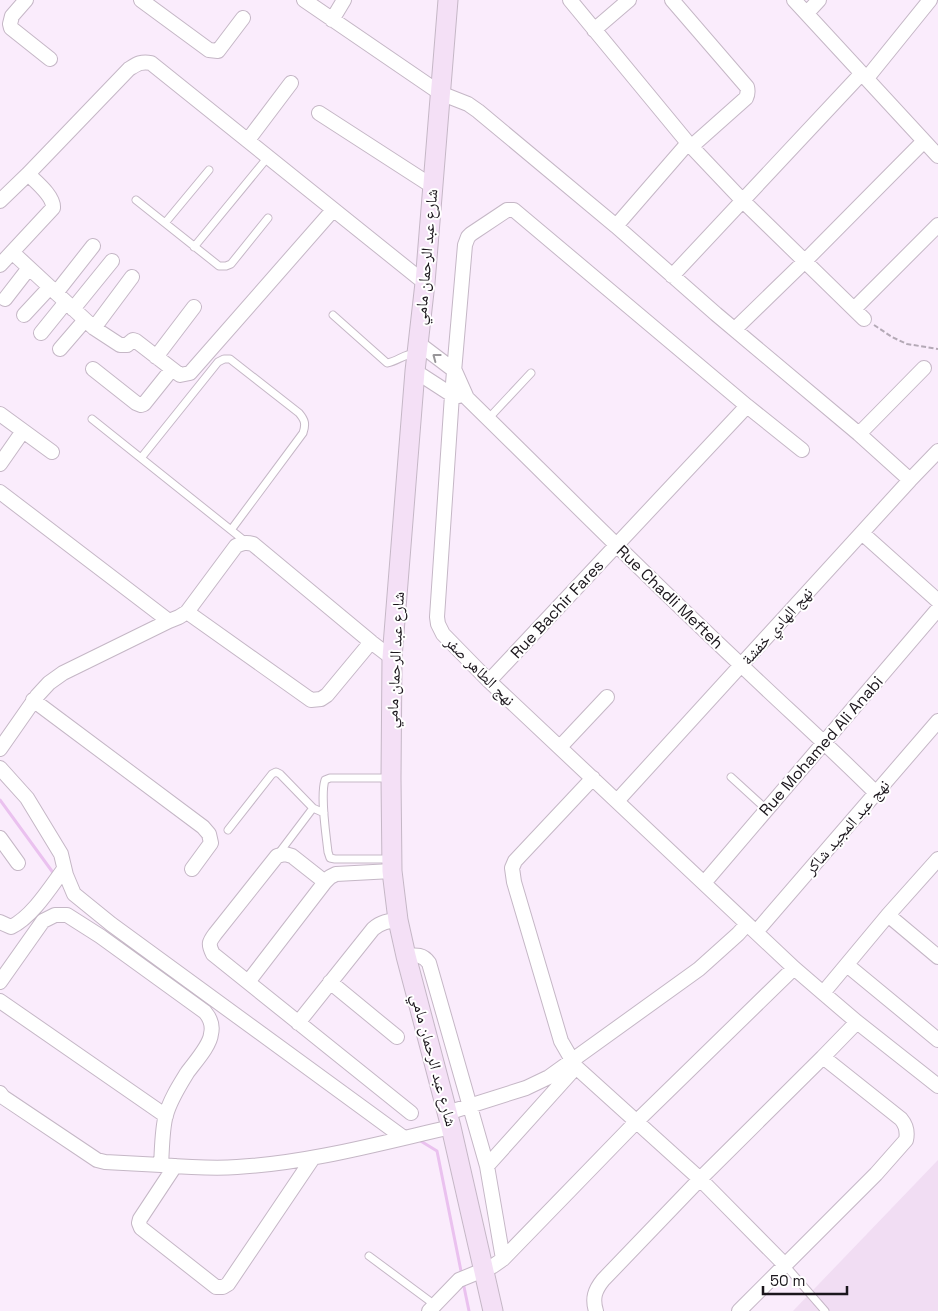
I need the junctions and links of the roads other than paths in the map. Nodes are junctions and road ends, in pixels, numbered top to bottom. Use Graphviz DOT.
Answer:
graph roads {
  1 [pos="26,0"];
  2 [pos="141,0"];
  3 [pos="304,0"];
  4 [pos="344,0"];
  5 [pos="448,0"];
  6 [pos="570,0"];
  7 [pos="629,0"];
  8 [pos="672,0"];
  9 [pos="794,0"];
  10 [pos="819,0"];
  11 [pos="932,0"];
  12 [pos="938,4"];
  13 [pos="807,13"];
  14 [pos="243,18"];
  15 [pos="332,20"];
  16 [pos="594,30"];
  17 [pos="50,59"];
  18 [pos="865,76"];
  19 [pos="291,83"];
  20 [pos="440,93"];
  21 [pos="319,113"];
  22 [pos="248,140"];
  23 [pos="924,141"];
  24 [pos="690,145"];
  25 [pos="938,156"];
  26 [pos="268,157"];
  27 [pos="209,170"];
  28 [pos="28,174"];
  29 [pos="432,186"];
  30 [pos="136,200"];
  31 [pos="0,201"];
  32 [pos="743,201"];
  33 [pos="333,210"];
  34 [pos="268,218"];
  35 [pos="165,223"];
  36 [pos="938,224"];
  37 [pos="616,226"];
  38 [pos="92,246"];
  39 [pos="194,247"];
  40 [pos="12,252"];
  41 [pos="112,261"];
  42 [pos="805,261"];
  43 [pos="0,266"];
  44 [pos="29,268"];
  45 [pos="672,276"];
  46 [pos="132,277"];
  47 [pos="425,282"];
  48 [pos="61,298"];
  49 [pos="5,299"];
  50 [pos="194,307"];
  51 [pos="24,315"];
  52 [pos="333,315"];
  53 [pos="90,324"];
  54 [pos="735,329"];
  55 [pos="41,333"];
  56 [pos="60,349"];
  57 [pos="416,356"];
  58 [pos="156,357"];
  59 [pos="924,368"];
  60 [pos="93,369"];
  61 [pos="172,369"];
  62 [pos="455,371"];
  63 [pos="531,373"];
  64 [pos="452,395"];
  65 [pos="467,398"];
  66 [pos="747,406"];
  67 [pos="0,414"];
  68 [pos="92,419"];
  69 [pos="488,419"];
  70 [pos="23,431"];
  71 [pos="859,434"];
  72 [pos="802,450"];
  73 [pos="938,451"];
  74 [pos="52,452"];
  75 [pos="141,458"];
  76 [pos="0,464"];
  77 [pos="910,480"];
  78 [pos="0,492"];
  79 [pos="231,530"];
  80 [pos="862,534"];
  81 [pos="247,542"];
  82 [pos="617,546"];
  83 [pos="938,602"];
  84 [pos="938,609"];
  85 [pos="187,612"];
  86 [pos="169,621"];
  87 [pos="371,642"];
  88 [pos="392,658"];
  89 [pos="741,665"];
  90 [pos="489,681"];
  91 [pos="607,697"];
  92 [pos="33,700"];
  93 [pos="938,721"];
  94 [pos="824,742"];
  95 [pos="560,747"];
  96 [pos="0,749"];
  97 [pos="0,768"];
  98 [pos="732,777"];
  99 [pos="391,778"];
  100 [pos="592,778"];
  101 [pos="876,793"];
  102 [pos="617,801"];
  103 [pos="312,808"];
  104 [pos="766,809"];
  105 [pos="324,813"];
  106 [pos="228,830"];
  107 [pos="0,838"];
  108 [pos="277,856"];
  109 [pos="937,862"];
  110 [pos="18,863"];
  111 [pos="392,865"];
  112 [pos="64,869"];
  113 [pos="192,869"];
  114 [pos="325,882"];
  115 [pos="704,883"];
  116 [pos="888,915"];
  117 [pos="398,920"];
  118 [pos="0,922"];
  119 [pos="752,928"];
  120 [pos="406,956"];
  121 [pos="938,957"];
  122 [pos="847,964"];
  123 [pos="794,968"];
  124 [pos="0,982"];
  125 [pos="248,982"];
  126 [pos="330,982"];
  127 [pos="819,989"];
  128 [pos="0,1001"];
  129 [pos="856,1022"];
  130 [pos="298,1023"];
  131 [pos="397,1037"];
  132 [pos="938,1040"];
  133 [pos="822,1057"];
  134 [pos="574,1064"];
  135 [pos="938,1086"];
  136 [pos="0,1093"];
  137 [pos="470,1106"];
  138 [pos="411,1113"];
  139 [pos="166,1116"];
  140 [pos="449,1120"];
  141 [pos="636,1122"];
  142 [pos="404,1138"];
  143 [pos="313,1158"];
  144 [pos="168,1166"];
  145 [pos="486,1166"];
  146 [pos="700,1179"];
  147 [pos="369,1256"];
  148 [pos="504,1259"];
  149 [pos="785,1265"];
  150 [pos="484,1270"];
  151 [pos="432,1308"];
  152 [pos="493,1311"];
  153 [pos="596,1311"];
  154 [pos="739,1311"];
  155 [pos="826,1311"];
  1 -- 17 [label="street"];
  2 -- 14 [label="street"];
  3 -- 15 [label="street"];
  4 -- 15 [label="street"];
  5 -- 20 [label="street, شارع عبد الرحمان مامي"];
  6 -- 16 [label="street"];
  7 -- 16 [label="street"];
  8 -- 24 [label="street"];
  9 -- 13 [label="street"];
  10 -- 13 [label="street"];
  11 -- 12 [label="street"];
  11 -- 18 [label="street"];
  13 -- 18 [label="street"];
  15 -- 20 [label="street"];
  16 -- 24 [label="street"];
  18 -- 23 [label="street"];
  18 -- 32 [label="street"];
  19 -- 22 [label="street"];
  20 -- 29 [label="street, شارع عبد الرحمان مامي"];
  20 -- 37 [label="street"];
  21 -- 29 [label="street"];
  22 -- 26 [label="street"];
  22 -- 28 [label="street"];
  23 -- 25 [label="street"];
  23 -- 42 [label="street"];
  24 -- 32 [label="street"];
  24 -- 37 [label="street"];
  26 -- 33 [label="street"];
  26 -- 39 [label="lane"];
  27 -- 35 [label="lane"];
  28 -- 31 [label="street"];
  28 -- 40 [label="street"];
  29 -- 47 [label="street, شارع عبد الرحمان مامي"];
  30 -- 35 [label="lane"];
  32 -- 42 [label="street"];
  32 -- 45 [label="street"];
  33 -- 47 [label="street"];
  33 -- 61 [label="street"];
  34 -- 39 [label="lane"];
  35 -- 39 [label="lane"];
  36 -- 42 [label="street"];
  37 -- 45 [label="street"];
  38 -- 48 [label="street"];
  40 -- 43 [label="street"];
  40 -- 44 [label="street"];
  41 -- 48 [label="street"];
  42 -- 54 [label="street"];
  44 -- 48 [label="street"];
  44 -- 49 [label="street"];
  45 -- 54 [label="street"];
  46 -- 53 [label="street"];
  47 -- 57 [label="street, شارع عبد الرحمان مامي"];
  48 -- 51 [label="street"];
  48 -- 53 [label="street"];
  48 -- 55 [label="street"];
  50 -- 58 [label="street"];
  52 -- 57 [label="lane"];
  53 -- 56 [label="street"];
  53 -- 58 [label="street"];
  54 -- 71 [label="street"];
  62 -- 57 [label="street, one-way"];
  57 -- 64 [label="street"];
  57 -- 88 [label="street, شارع عبد الرحمان مامي"];
  58 -- 61 [label="street"];
  59 -- 71 [label="street"];
  60 -- 61 [label="street"];
  62 -- 64 [label="street, نهج الطاهر صفر"];
  62 -- 65 [label="street"];
  62 -- 66 [label="street, نهج الطاهر صفر"];
  63 -- 69 [label="lane"];
  64 -- 65 [label="street"];
  64 -- 90 [label="street, نهج الطاهر صفر"];
  65 -- 69 [label="street, Rue Chadli Mefteh"];
  66 -- 72 [label="street"];
  66 -- 82 [label="street, Rue Bachir Fares"];
  67 -- 70 [label="street"];
  68 -- 75 [label="lane"];
  69 -- 82 [label="street, Rue Chadli Mefteh"];
  70 -- 74 [label="street"];
  70 -- 76 [label="street"];
  71 -- 77 [label="street"];
  73 -- 77 [label="street, نهج الهادي خفشة"];
  75 -- 79 [label="lane"];
  75 -- 79 [label="lane"];
  77 -- 80 [label="street, نهج الهادي خفشة"];
  78 -- 86 [label="street"];
  79 -- 81 [label="lane"];
  80 -- 83 [label="street"];
  80 -- 89 [label="street, نهج الهادي خفشة"];
  81 -- 85 [label="street"];
  81 -- 87 [label="street"];
  82 -- 89 [label="street, Rue Chadli Mefteh"];
  82 -- 90 [label="street, Rue Bachir Fares"];
  84 -- 94 [label="street, Rue Mohamed Ali Anabi"];
  85 -- 86 [label="street"];
  85 -- 87 [label="street"];
  86 -- 92 [label="street"];
  87 -- 88 [label="street"];
  88 -- 99 [label="street, شارع عبد الرحمان مامي"];
  89 -- 94 [label="street, Rue Chadli Mefteh"];
  89 -- 102 [label="street, نهج الهادي خفشة"];
  90 -- 95 [label="street, نهج الطاهر صفر"];
  91 -- 95 [label="street"];
  92 -- 96 [label="street"];
  92 -- 113 [label="street"];
  93 -- 101 [label="street, نهج عبد المجيد شاكر"];
  94 -- 101 [label="street, Rue Chadli Mefteh"];
  94 -- 104 [label="street, Rue Mohamed Ali Anabi"];
  95 -- 100 [label="street, نهج الطاهر صفر"];
  97 -- 112 [label="street"];
  98 -- 104 [label="lane"];
  99 -- 105 [label="lane"];
  99 -- 111 [label="street, شارع عبد الرحمان مامي"];
  100 -- 102 [label="street, نهج الطاهر صفر"];
  100 -- 134 [label="street"];
  101 -- 119 [label="street, نهج عبد المجيد شاكر"];
  102 -- 115 [label="street, نهج الطاهر صفر"];
  103 -- 105 [label="lane"];
  103 -- 106 [label="lane"];
  103 -- 108 [label="lane"];
  104 -- 115 [label="street, Rue Mohamed Ali Anabi"];
  105 -- 111 [label="lane"];
  107 -- 110 [label="street"];
  108 -- 114 [label="street"];
  108 -- 125 [label="street"];
  109 -- 116 [label="street"];
  111 -- 114 [label="street"];
  111 -- 117 [label="street, شارع عبد الرحمان مامي"];
  112 -- 118 [label="street"];
  112 -- 142 [label="street"];
  114 -- 125 [label="street"];
  115 -- 119 [label="street, نهج الطاهر صفر"];
  116 -- 121 [label="street"];
  116 -- 122 [label="street"];
  117 -- 120 [label="street, شارع عبد الرحمان مامي"];
  117 -- 126 [label="street"];
  119 -- 123 [label="street, نهج الطاهر صفر"];
  119 -- 134 [label="street, نهج عبد المجيد شاكر"];
  120 -- 137 [label="street"];
  120 -- 140 [label="street, شارع عبد الرحمان مامي"];
  122 -- 127 [label="street"];
  122 -- 132 [label="street"];
  123 -- 127 [label="street, نهج الطاهر صفر"];
  123 -- 141 [label="street"];
  124 -- 139 [label="street"];
  125 -- 130 [label="street"];
  126 -- 130 [label="street"];
  126 -- 131 [label="street"];
  127 -- 129 [label="street, نهج الطاهر صفر"];
  128 -- 139 [label="street"];
  129 -- 133 [label="street"];
  129 -- 135 [label="street, نهج الطاهر صفر"];
  130 -- 138 [label="street"];
  133 -- 146 [label="street"];
  133 -- 149 [label="street"];
  134 -- 137 [label="street"];
  134 -- 141 [label="street"];
  134 -- 145 [label="street"];
  136 -- 144 [label="street"];
  137 -- 140 [label="street"];
  137 -- 145 [label="street"];
  139 -- 144 [label="street"];
  140 -- 142 [label="street"];
  140 -- 150 [label="street, شارع عبد الرحمان مامي"];
  141 -- 146 [label="street"];
  141 -- 148 [label="street"];
  142 -- 143 [label="street"];
  143 -- 144 [label="street"];
  143 -- 144 [label="street"];
  145 -- 148 [label="street"];
  146 -- 149 [label="street"];
  146 -- 153 [label="street"];
  147 -- 151 [label="lane"];
  148 -- 150 [label="street"];
  149 -- 154 [label="street"];
  149 -- 155 [label="lane"];
  150 -- 151 [label="street"];
  150 -- 152 [label="street, شارع عبد الرحمان مامي"];
}
